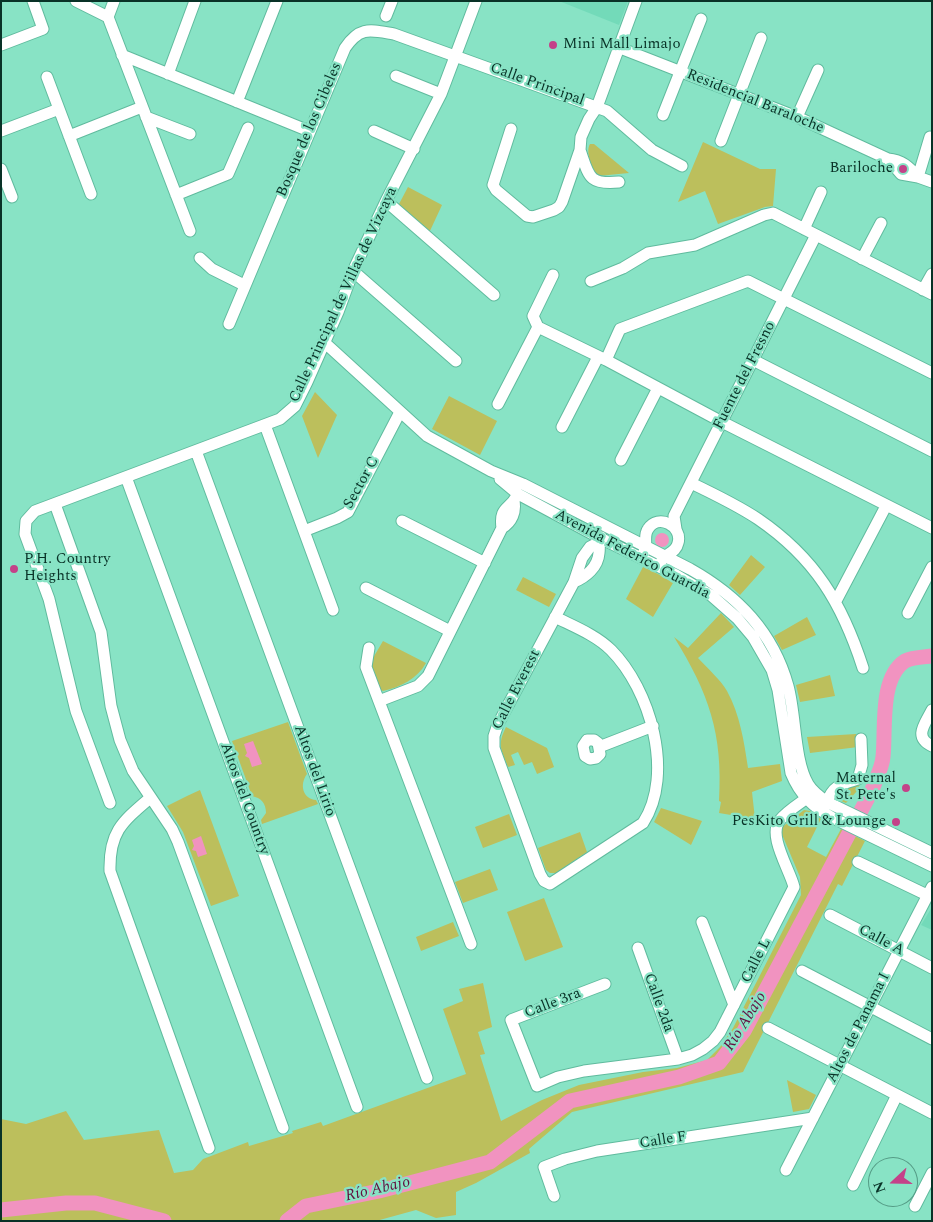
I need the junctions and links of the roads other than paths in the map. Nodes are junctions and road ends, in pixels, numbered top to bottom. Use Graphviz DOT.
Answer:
graph roads {
  1 [pos="33,1"];
  2 [pos="76,1"];
  3 [pos="114,1"];
  4 [pos="195,1"];
  5 [pos="277,1"];
  6 [pos="392,1"];
  7 [pos="476,1"];
  8 [pos="636,1"];
  9 [pos="108,16"];
  10 [pos="386,16"];
  11 [pos="701,19"];
  12 [pos="761,38"];
  13 [pos="1,45"];
  14 [pos="620,48"];
  15 [pos="122,55"];
  16 [pos="454,56"];
  17 [pos="137,61"];
  18 [pos="818,70"];
  19 [pos="680,72"];
  20 [pos="168,74"];
  21 [pos="396,76"];
  22 [pos="47,77"];
  23 [pos="132,81"];
  24 [pos="441,94"];
  25 [pos="739,95"];
  26 [pos="237,102"];
  27 [pos="597,107"];
  28 [pos="59,108"];
  29 [pos="144,112"];
  30 [pos="663,114"];
  31 [pos="797,117"];
  32 [pos="248,128"];
  33 [pos="511,129"];
  34 [pos="374,130"];
  35 [pos="1,131"];
  36 [pos="309,131"];
  37 [pos="190,134"];
  38 [pos="69,136"];
  39 [pos="930,137"];
  40 [pos="721,140"];
  41 [pos="414,149"];
  42 [pos="580,150"];
  43 [pos="682,166"];
  44 [pos="1,169"];
  45 [pos="918,177"];
  46 [pos="619,182"];
  47 [pos="932,182"];
  48 [pos="821,192"];
  49 [pos="91,194"];
  50 [pos="176,195"];
  51 [pos="12,197"];
  52 [pos="386,201"];
  53 [pos="881,223"];
  54 [pos="804,229"];
  55 [pos="190,231"];
  56 [pos="816,235"];
  57 [pos="200,258"];
  58 [pos="862,259"];
  59 [pos="353,271"];
  60 [pos="932,274"];
  61 [pos="553,275"];
  62 [pos="591,281"];
  63 [pos="244,285"];
  64 [pos="928,292"];
  65 [pos="494,295"];
  66 [pos="784,298"];
  67 [pos="229,324"];
  68 [pos="538,327"];
  69 [pos="324,342"];
  70 [pos="602,358"];
  71 [pos="753,360"];
  72 [pos="456,361"];
  73 [pos="932,373"];
  74 [pos="658,388"];
  75 [pos="498,404"];
  76 [pos="400,412"];
  77 [pos="722,422"];
  78 [pos="265,425"];
  79 [pos="562,427"];
  80 [pos="196,451"];
  81 [pos="932,451"];
  82 [pos="621,460"];
  83 [pos="126,477"];
  84 [pos="691,483"];
  85 [pos="518,493"];
  86 [pos="55,504"];
  87 [pos="886,506"];
  88 [pos="674,516"];
  89 [pos="402,521"];
  90 [pos="663,521"];
  91 [pos="606,526"];
  92 [pos="932,528"];
  93 [pos="676,529"];
  94 [pos="304,531"];
  95 [pos="599,541"];
  96 [pos="643,553"];
  97 [pos="661,562"];
  98 [pos="485,563"];
  99 [pos="932,567"];
  100 [pos="366,588"];
  101 [pos="836,601"];
  102 [pos="333,610"];
  103 [pos="908,613"];
  104 [pos="555,617"];
  105 [pos="450,631"];
  106 [pos="369,648"];
  107 [pos="863,668"];
  108 [pos="379,701"];
  109 [pos="932,710"];
  110 [pos="653,726"];
  111 [pos="861,739"];
  112 [pos="932,746"];
  113 [pos="599,747"];
  114 [pos="810,796"];
  115 [pos="150,798"];
  116 [pos="827,802"];
  117 [pos="110,803"];
  118 [pos="836,813"];
  119 [pos="871,830"];
  120 [pos="932,853"];
  121 [pos="858,862"];
  122 [pos="932,866"];
  123 [pos="930,891"];
  124 [pos="830,915"];
  125 [pos="702,922"];
  126 [pos="471,944"];
  127 [pos="638,948"];
  128 [pos="899,951"];
  129 [pos="932,968"];
  130 [pos="802,971"];
  131 [pos="724,979"];
  132 [pos="746,981"];
  133 [pos="605,984"];
  134 [pos="734,1005"];
  135 [pos="870,1007"];
  136 [pos="768,1028"];
  137 [pos="932,1039"];
  138 [pos="678,1059"];
  139 [pos="840,1065"];
  140 [pos="427,1078"];
  141 [pos="537,1086"];
  142 [pos="897,1095"];
  143 [pos="357,1107"];
  144 [pos="932,1113"];
  145 [pos="813,1118"];
  146 [pos="283,1128"];
  147 [pos="209,1148"];
  148 [pos="786,1170"];
  149 [pos="932,1172"];
  150 [pos="853,1185"];
  151 [pos="554,1196"];
  152 [pos="918,1200"];
  1 -- 13 [label="street"];
  2 -- 9 [label="street"];
  3 -- 9 [label="street"];
  4 -- 20 [label="street"];
  5 -- 26 [label="street"];
  6 -- 10 [label="street"];
  7 -- 16 [label="street, Calle Principal de Villas de Vizcaya"];
  8 -- 14 [label="street, Calle Principal"];
  9 -- 15 [label="street"];
  11 -- 19 [label="street"];
  12 -- 25 [label="street"];
  14 -- 19 [label="street, Residencial Baraloche"];
  14 -- 27 [label="street, Calle Principal"];
  15 -- 17 [label="street"];
  15 -- 23 [label="street"];
  16 -- 24 [label="street, Calle Principal de Villas de Vizcaya"];
  16 -- 27 [label="street, Calle Principal"];
  16 -- 36 [label="street, Bosque de los Cibeles"];
  17 -- 20 [label="street"];
  17 -- 23 [label="street"];
  18 -- 31 [label="street"];
  19 -- 25 [label="street, Residencial Baraloche"];
  19 -- 30 [label="street"];
  20 -- 26 [label="street"];
  21 -- 24 [label="street"];
  22 -- 28 [label="street"];
  23 -- 29 [label="street"];
  24 -- 41 [label="street, Calle Principal de Villas de Vizcaya"];
  25 -- 31 [label="street, Residencial Baraloche"];
  25 -- 40 [label="street"];
  26 -- 36 [label="street"];
  27 -- 42 [label="street"];
  27 -- 43 [label="street"];
  28 -- 35 [label="street"];
  28 -- 38 [label="street"];
  29 -- 37 [label="street"];
  29 -- 38 [label="street"];
  29 -- 50 [label="street"];
  31 -- 45 [label="street, Residencial Baraloche"];
  32 -- 50 [label="street"];
  33 -- 42 [label="street"];
  34 -- 41 [label="street"];
  36 -- 63 [label="street, Bosque de los Cibeles"];
  38 -- 49 [label="street"];
  39 -- 45 [label="street"];
  41 -- 52 [label="street, Calle Principal de Villas de Vizcaya"];
  42 -- 46 [label="street"];
  44 -- 51 [label="street"];
  45 -- 47 [label="street, Residencial Baraloche"];
  48 -- 54 [label="street"];
  50 -- 55 [label="street"];
  52 -- 59 [label="street, Calle Principal de Villas de Vizcaya"];
  52 -- 65 [label="street"];
  53 -- 58 [label="street"];
  54 -- 56 [label="street"];
  54 -- 62 [label="street"];
  56 -- 58 [label="street"];
  56 -- 66 [label="street, Fuente del Fresno"];
  57 -- 63 [label="street"];
  58 -- 64 [label="street"];
  59 -- 69 [label="street, Calle Principal de Villas de Vizcaya"];
  59 -- 72 [label="street"];
  60 -- 64 [label="street"];
  61 -- 68 [label="street"];
  63 -- 67 [label="street, Bosque de los Cibeles"];
  66 -- 70 [label="street"];
  66 -- 71 [label="street, Fuente del Fresno"];
  66 -- 73 [label="street"];
  68 -- 70 [label="street"];
  68 -- 75 [label="street"];
  69 -- 76 [label="street, Avenida Federico Guardia"];
  69 -- 78 [label="street, Calle Principal de Villas de Vizcaya"];
  70 -- 74 [label="street"];
  70 -- 79 [label="street"];
  71 -- 77 [label="street, Fuente del Fresno"];
  71 -- 81 [label="street"];
  74 -- 77 [label="street"];
  74 -- 82 [label="street"];
  76 -- 85 [label="street, Avenida Federico Guardia"];
  76 -- 94 [label="street, Sector C"];
  77 -- 84 [label="street, Fuente del Fresno"];
  77 -- 87 [label="street"];
  78 -- 80 [label="street, Calle Principal de Villas de Vizcaya"];
  78 -- 94 [label="street"];
  80 -- 83 [label="street, Calle Principal de Villas de Vizcaya"];
  80 -- 140 [label="street, Altos del Lirio"];
  83 -- 86 [label="street, Calle Principal de Villas de Vizcaya"];
  83 -- 143 [label="street, Altos del Country"];
  84 -- 88 [label="street, Fuente del Fresno"];
  84 -- 101 [label="street"];
  85 -- 91 [label="street, Avenida Federico Guardia"];
  85 -- 95 [label="street, Avenida Federico Guardia"];
  85 -- 98 [label="street"];
  86 -- 115 [label="street"];
  86 -- 117 [label="street, Calle Principal de Villas de Vizcaya"];
  87 -- 92 [label="street"];
  87 -- 101 [label="street"];
  88 -- 90 [label="street"];
  88 -- 93 [label="street"];
  89 -- 98 [label="street"];
  90 -- 93 [label="street"];
  90 -- 96 [label="street"];
  91 -- 95 [label="street, Calle Everest"];
  91 -- 96 [label="street, Avenida Federico Guardia"];
  93 -- 97 [label="street"];
  94 -- 102 [label="street"];
  95 -- 96 [label="street, Avenida Federico Guardia"];
  95 -- 104 [label="street, Calle Everest"];
  96 -- 97 [label="street, Avenida Federico Guardia"];
  97 -- 114 [label="street, Avenida Federico Guardia"];
  98 -- 105 [label="street"];
  99 -- 103 [label="street"];
  100 -- 105 [label="street"];
  101 -- 107 [label="street"];
  104 -- 110 [label="street"];
  104 -- 110 [label="street, Calle Everest"];
  105 -- 108 [label="street"];
  106 -- 108 [label="street"];
  108 -- 126 [label="street"];
  109 -- 112 [label="street"];
  110 -- 113 [label="street"];
  111 -- 116 [label="street"];
  114 -- 116 [label="street, Avenida Federico Guardia"];
  114 -- 118 [label="street, Avenida Federico Guardia"];
  114 -- 132 [label="street, Calle L"];
  115 -- 146 [label="street"];
  115 -- 147 [label="street"];
  116 -- 118 [label="street, Avenida Federico Guardia"];
  118 -- 119 [label="street, Avenida Federico Guardia"];
  119 -- 120 [label="street, Avenida Federico Guardia"];
  119 -- 122 [label="street, Avenida Federico Guardia"];
  121 -- 123 [label="street"];
  123 -- 128 [label="street, Altos de Panama I"];
  124 -- 128 [label="street, Calle A"];
  125 -- 131 [label="street"];
  127 -- 138 [label="street, Calle 2da"];
  128 -- 129 [label="street, Calle A"];
  128 -- 135 [label="street, Altos de Panama I"];
  130 -- 135 [label="street"];
  131 -- 132 [label="street"];
  131 -- 134 [label="street"];
  132 -- 134 [label="street, Calle L"];
  133 -- 141 [label="street, Calle 3ra"];
  134 -- 138 [label="street, Calle L"];
  135 -- 137 [label="street"];
  135 -- 139 [label="street, Altos de Panama I"];
  136 -- 139 [label="street"];
  138 -- 141 [label="street, Calle L"];
  139 -- 142 [label="street"];
  139 -- 145 [label="street, Altos de Panama I"];
  142 -- 144 [label="street"];
  142 -- 150 [label="street"];
  145 -- 148 [label="street, Altos de Panama I"];
  145 -- 151 [label="street, Calle F"];
  149 -- 152 [label="street"];
}
